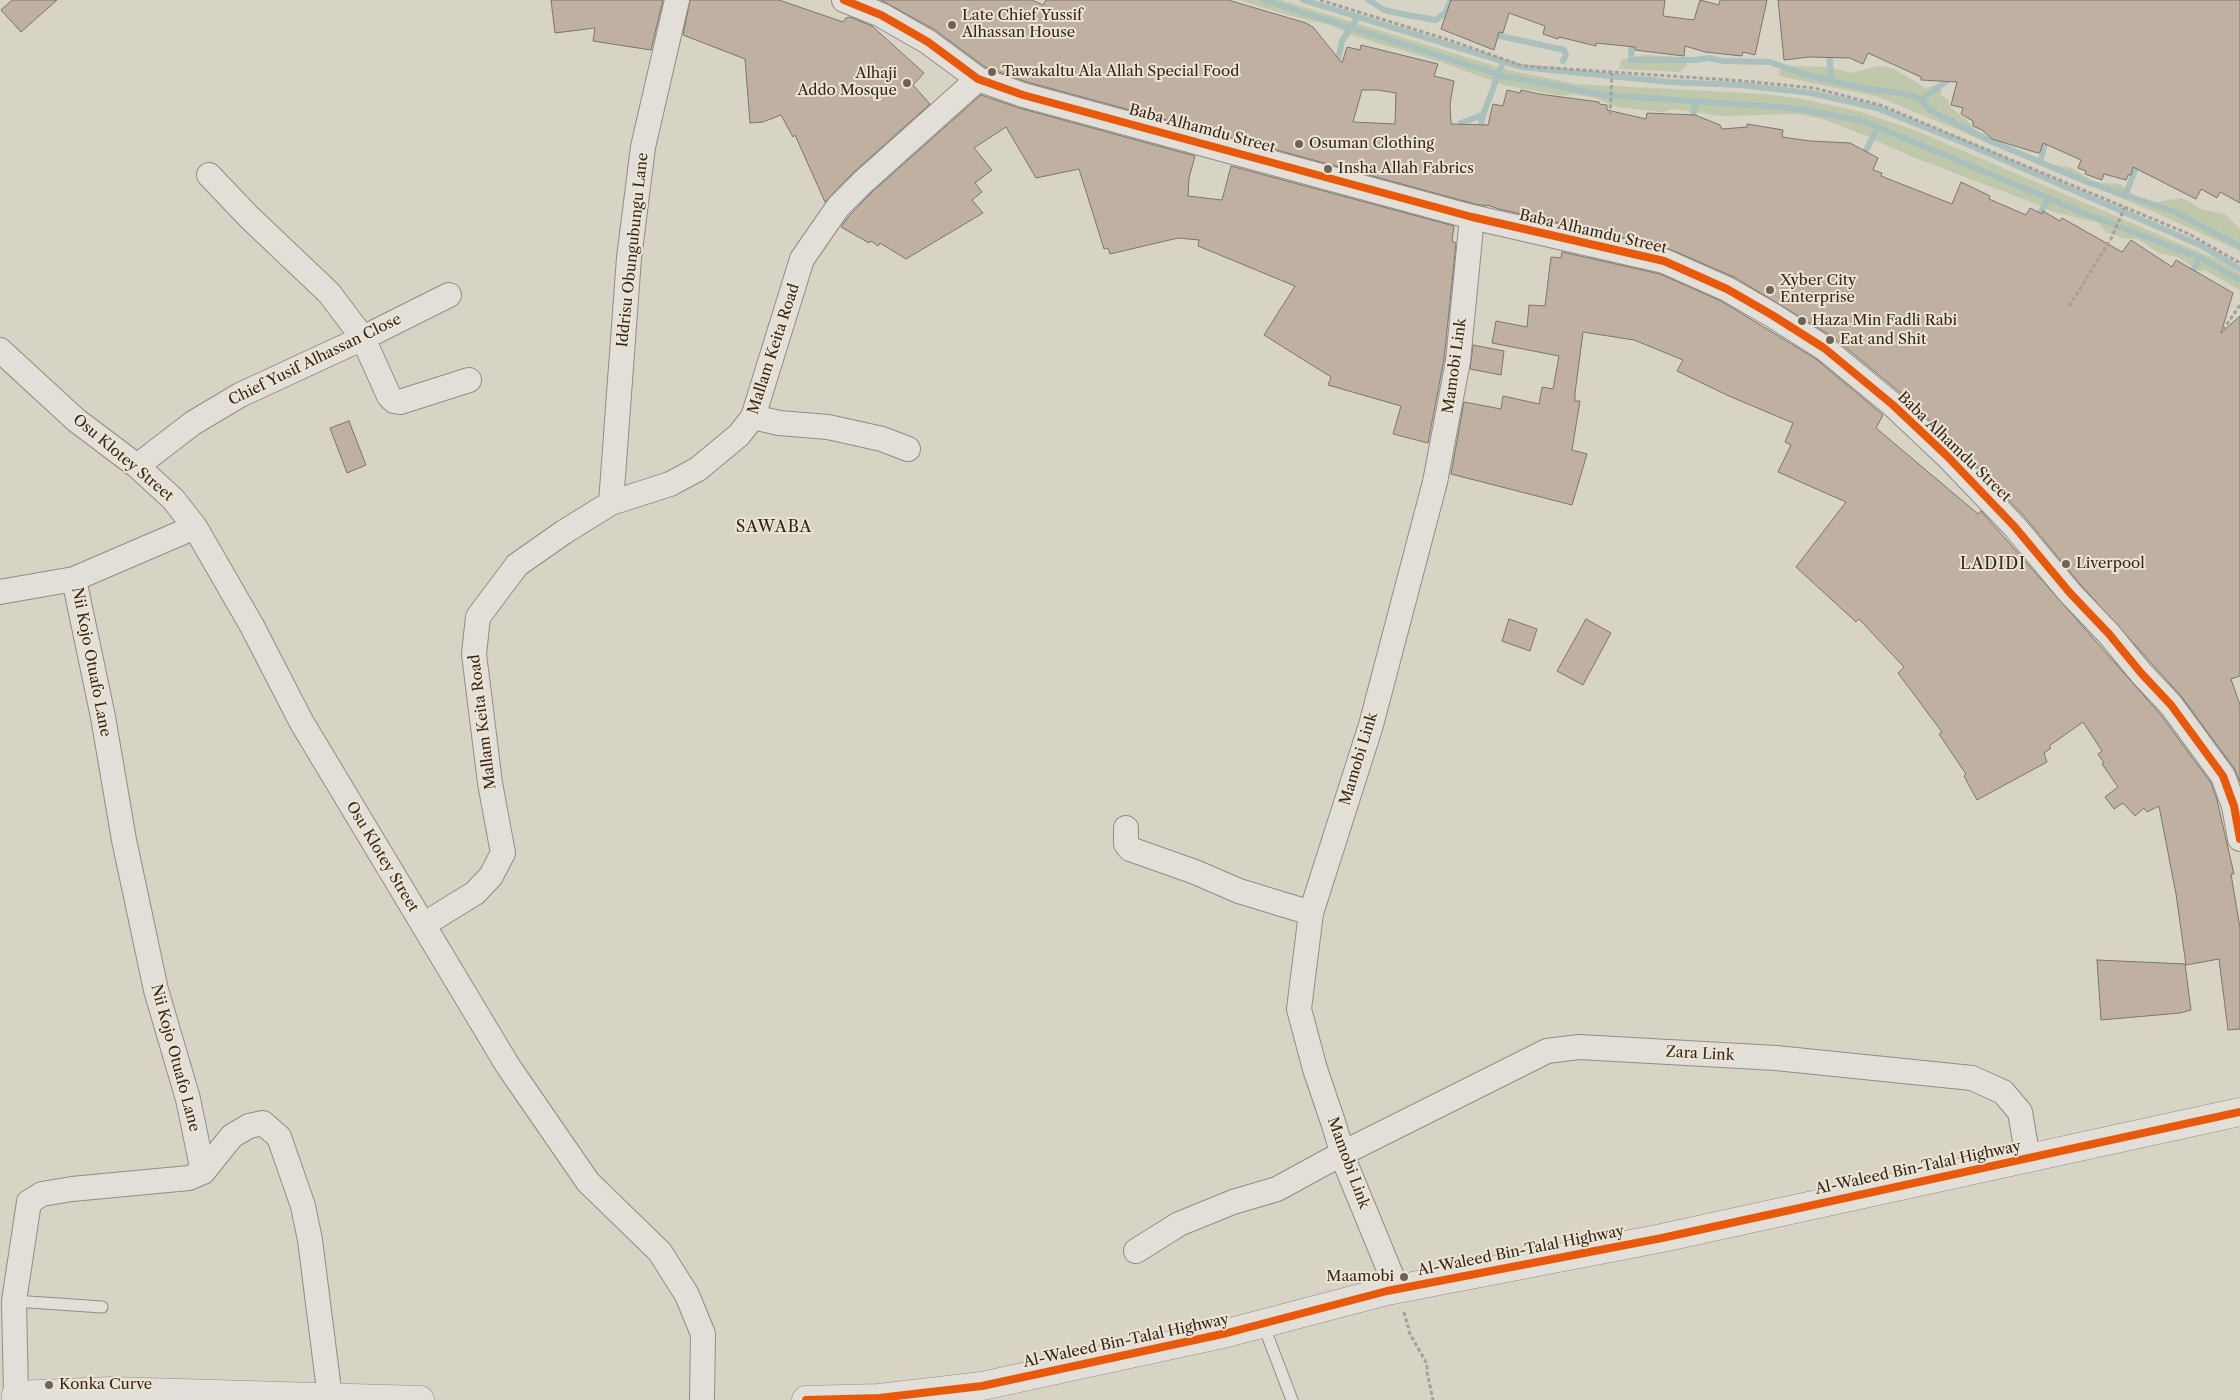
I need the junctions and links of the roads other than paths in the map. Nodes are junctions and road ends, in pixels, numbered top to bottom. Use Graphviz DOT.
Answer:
graph roads {
  1 [pos="677,0"];
  2 [pos="844,0"];
  3 [pos="978,79"];
  4 [pos="209,175"];
  5 [pos="1472,217"];
  6 [pos="449,295"];
  7 [pos="363,338"];
  8 [pos="0,350"];
  9 [pos="469,380"];
  10 [pos="753,417"];
  11 [pos="908,449"];
  12 [pos="136,466"];
  13 [pos="611,503"];
  14 [pos="194,527"];
  15 [pos="74,578"];
  16 [pos="0,592"];
  17 [pos="1126,828"];
  18 [pos="2240,839"];
  19 [pos="1311,913"];
  20 [pos="424,926"];
  21 [pos="2240,1112"];
  22 [pos="1344,1153"];
  23 [pos="2028,1158"];
  24 [pos="202,1172"];
  25 [pos="1136,1251"];
  26 [pos="1397,1289"];
  27 [pos="14,1301"];
  28 [pos="102,1307"];
  29 [pos="1263,1324"];
  30 [pos="206,1397"];
  31 [pos="16,1398"];
  32 [pos="330,1398"];
  33 [pos="420,1400"];
  34 [pos="702,1400"];
  35 [pos="806,1400"];
  36 [pos="1292,1400"];
  1 -- 13 [label="street, Iddrisu Obungubungu Lane"];
  2 -- 3 [label="street, Baba Alhamdu Street"];
  3 -- 5 [label="street, Baba Alhamdu Street"];
  3 -- 10 [label="street, Mallam Keita Road"];
  4 -- 7 [label="street"];
  5 -- 18 [label="street, Baba Alhamdu Street"];
  5 -- 19 [label="street, Mamobi Link"];
  6 -- 7 [label="street, Chief Yusif Alhassan Close"];
  7 -- 9 [label="street"];
  7 -- 12 [label="street, Chief Yusif Alhassan Close"];
  8 -- 12 [label="street, Osu Klotey Street"];
  10 -- 11 [label="street"];
  10 -- 13 [label="street, Mallam Keita Road"];
  12 -- 14 [label="street, Osu Klotey Street"];
  13 -- 20 [label="street, Mallam Keita Road"];
  14 -- 15 [label="street"];
  14 -- 20 [label="street, Osu Klotey Street"];
  15 -- 16 [label="street"];
  15 -- 24 [label="street, Nii Kojo Otuafo Lane"];
  17 -- 19 [label="street"];
  19 -- 22 [label="street, Mamobi Link"];
  20 -- 34 [label="street, Osu Klotey Street"];
  21 -- 23 [label="street, Al-Waleed Bin-Talal Highway"];
  22 -- 23 [label="street, Zara Link"];
  22 -- 25 [label="street, Zara Link"];
  22 -- 26 [label="street, Mamobi Link"];
  23 -- 26 [label="street, Al-Waleed Bin-Talal Highway"];
  24 -- 27 [label="street"];
  24 -- 32 [label="street"];
  26 -- 29 [label="street, Al-Waleed Bin-Talal Highway"];
  27 -- 28 [label="lane"];
  27 -- 31 [label="street"];
  29 -- 35 [label="street, Al-Waleed Bin-Talal Highway"];
  29 -- 36 [label="lane"];
  30 -- 31 [label="street"];
  30 -- 32 [label="street"];
  32 -- 33 [label="street"];
}
